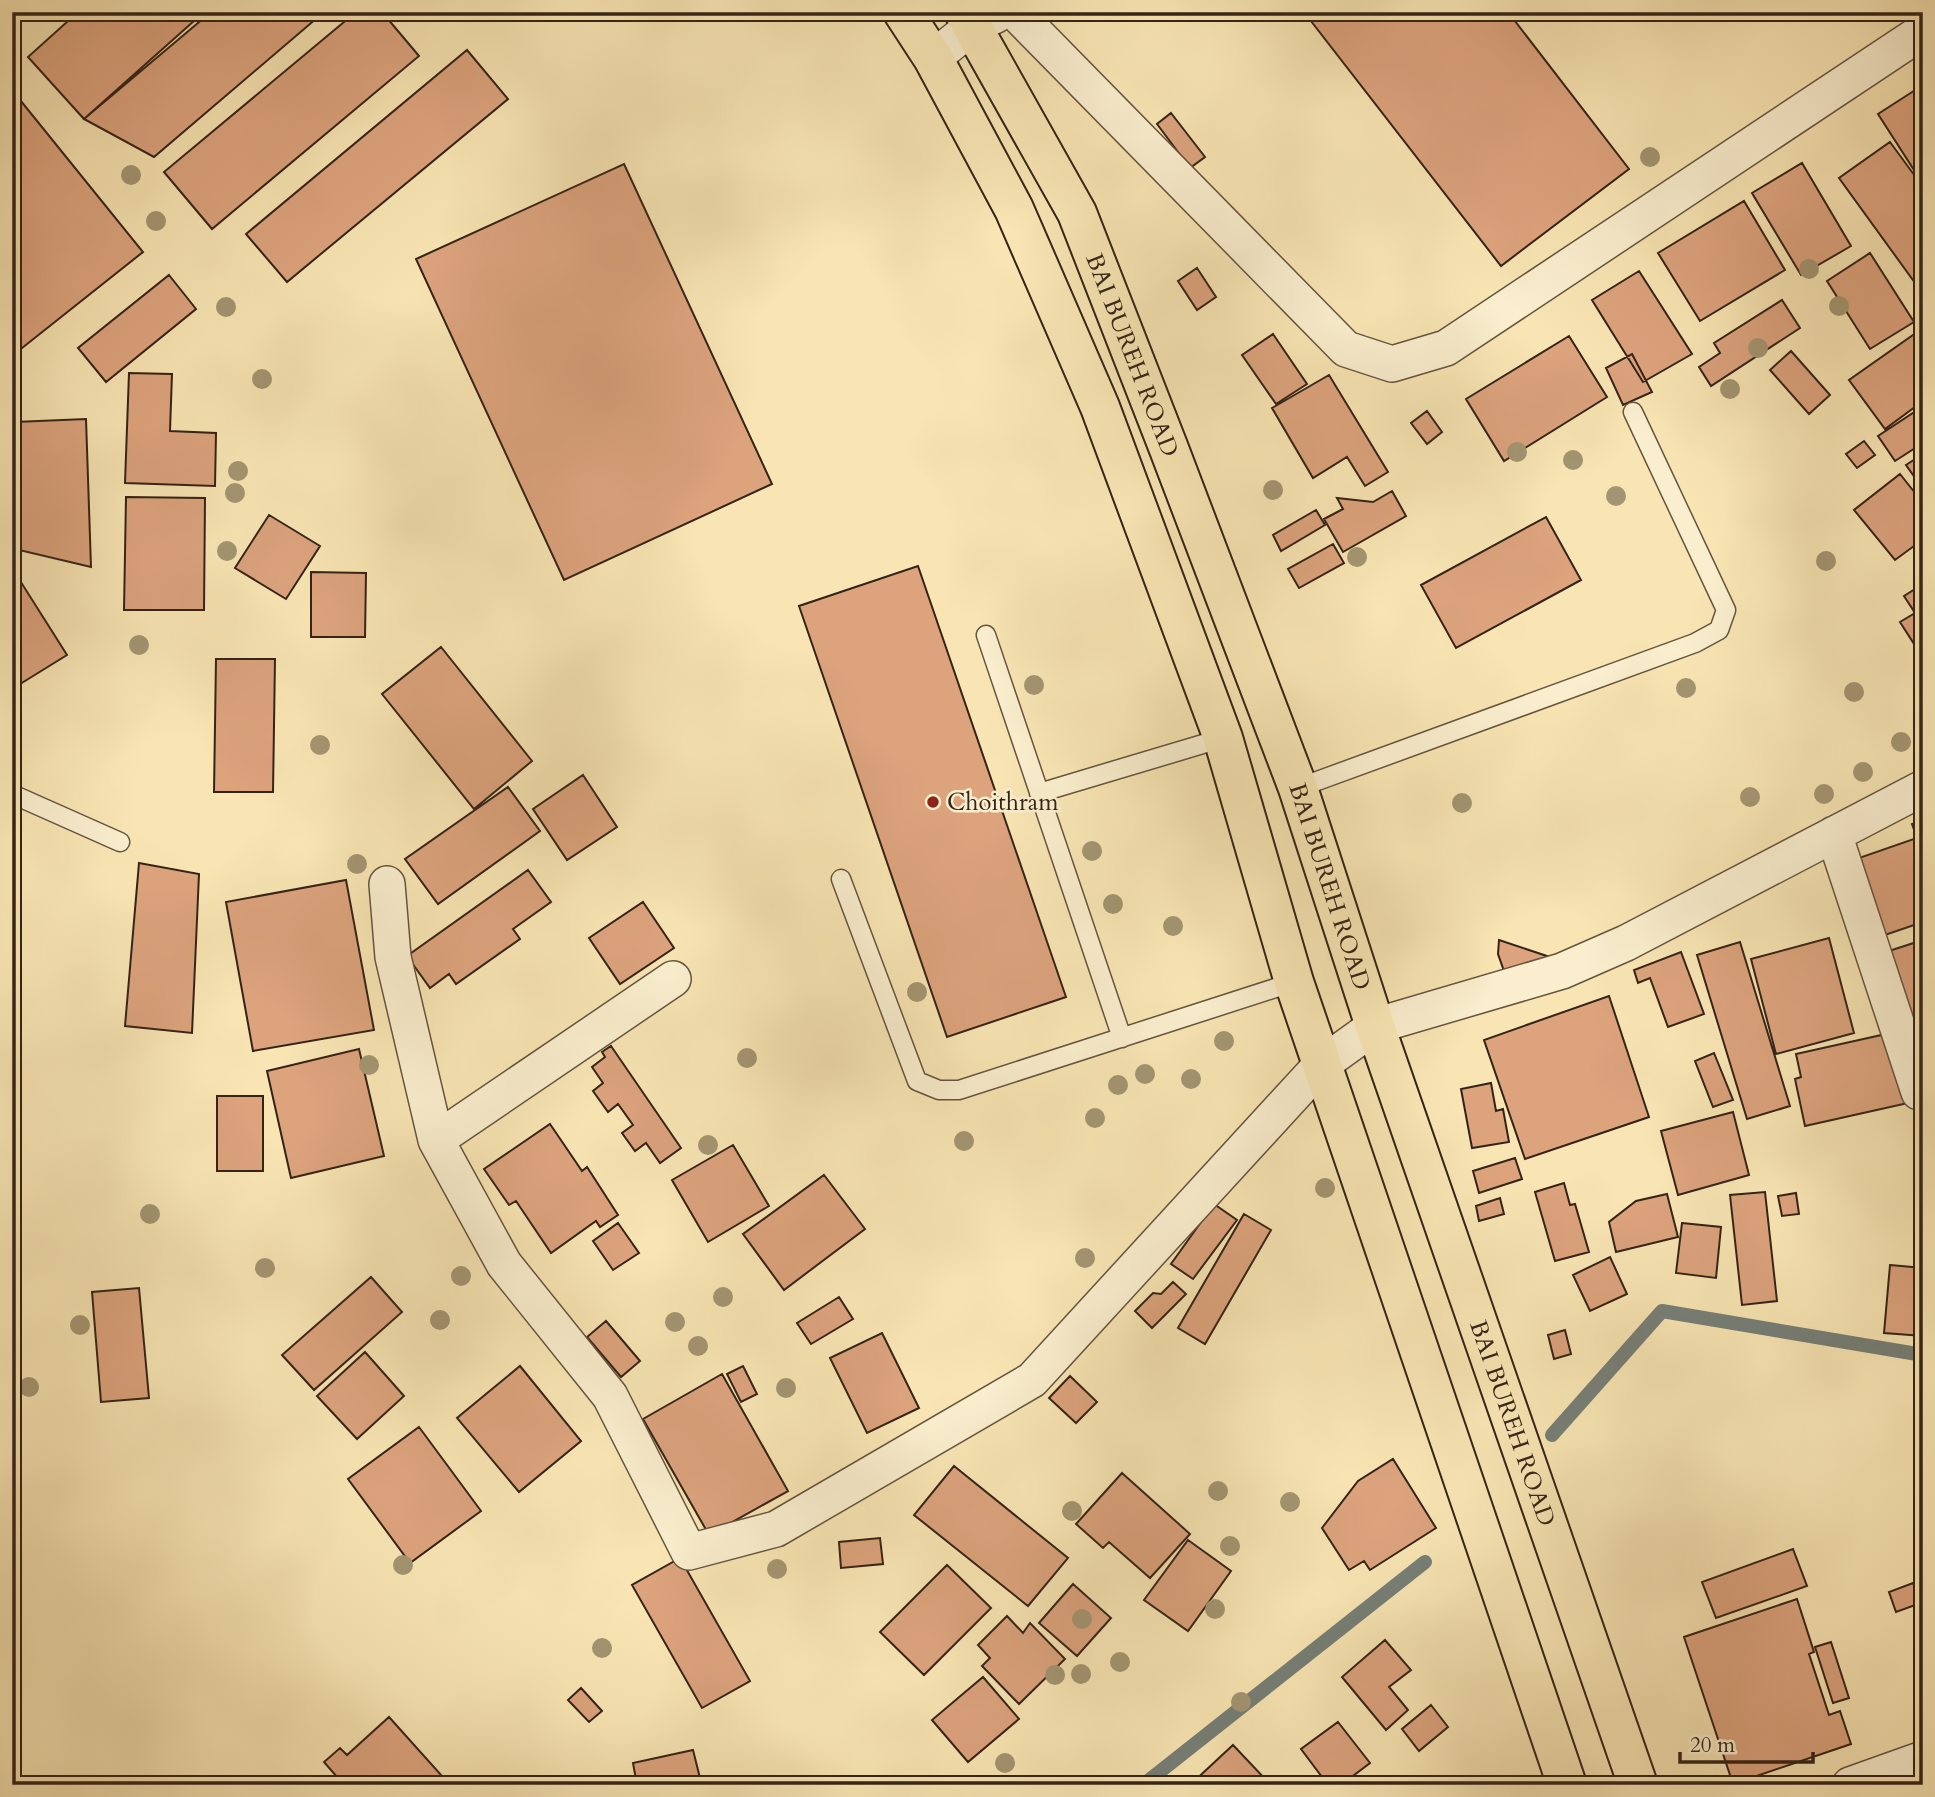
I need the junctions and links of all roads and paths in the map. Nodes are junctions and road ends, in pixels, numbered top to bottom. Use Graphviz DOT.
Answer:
graph roads {
  1 [pos="903,12"];
  2 [pos="1015,12"];
  3 [pos="980,17"];
  4 [pos="1923,31"];
  5 [pos="933,58"];
  6 [pos="1633,412"];
  7 [pos="986,635"];
  8 [pos="1223,738"];
  9 [pos="1298,788"];
  10 [pos="1923,788"];
  11 [pos="1039,793"];
  12 [pos="12,794"];
  13 [pos="1833,834"];
  14 [pos="120,842"];
  15 [pos="841,879"];
  16 [pos="387,884"];
  17 [pos="673,979"];
  18 [pos="1294,982"];
  19 [pos="1375,1026"];
  20 [pos="1122,1038"];
  21 [pos="1321,1065"];
  22 [pos="1919,1091"];
  23 [pos="436,1140"];
  24 [pos="1923,1759"];
  25 [pos="1567,1785"];
  26 [pos="1638,1785"];
  27 [pos="1850,1785"];
  1 -- 5 [label="highway, BAI BUREH ROAD"];
  2 -- 4 [label="street"];
  3 -- 5 [label="street"];
  3 -- 9 [label="highway, BAI BUREH ROAD"];
  5 -- 8 [label="highway, BAI BUREH ROAD"];
  6 -- 9 [label="lane"];
  7 -- 11 [label="lane"];
  8 -- 11 [label="lane"];
  8 -- 18 [label="highway, BAI BUREH ROAD"];
  9 -- 19 [label="highway, BAI BUREH ROAD"];
  10 -- 13 [label="street"];
  11 -- 20 [label="lane"];
  12 -- 14 [label="lane"];
  13 -- 19 [label="street"];
  13 -- 22 [label="street"];
  15 -- 20 [label="lane"];
  16 -- 23 [label="street"];
  17 -- 23 [label="street"];
  18 -- 20 [label="lane"];
  18 -- 21 [label="highway, BAI BUREH ROAD"];
  19 -- 21 [label="street"];
  19 -- 26 [label="highway, BAI BUREH ROAD"];
  21 -- 23 [label="street"];
  21 -- 25 [label="highway, BAI BUREH ROAD"];
  24 -- 27 [label="street"];
}
